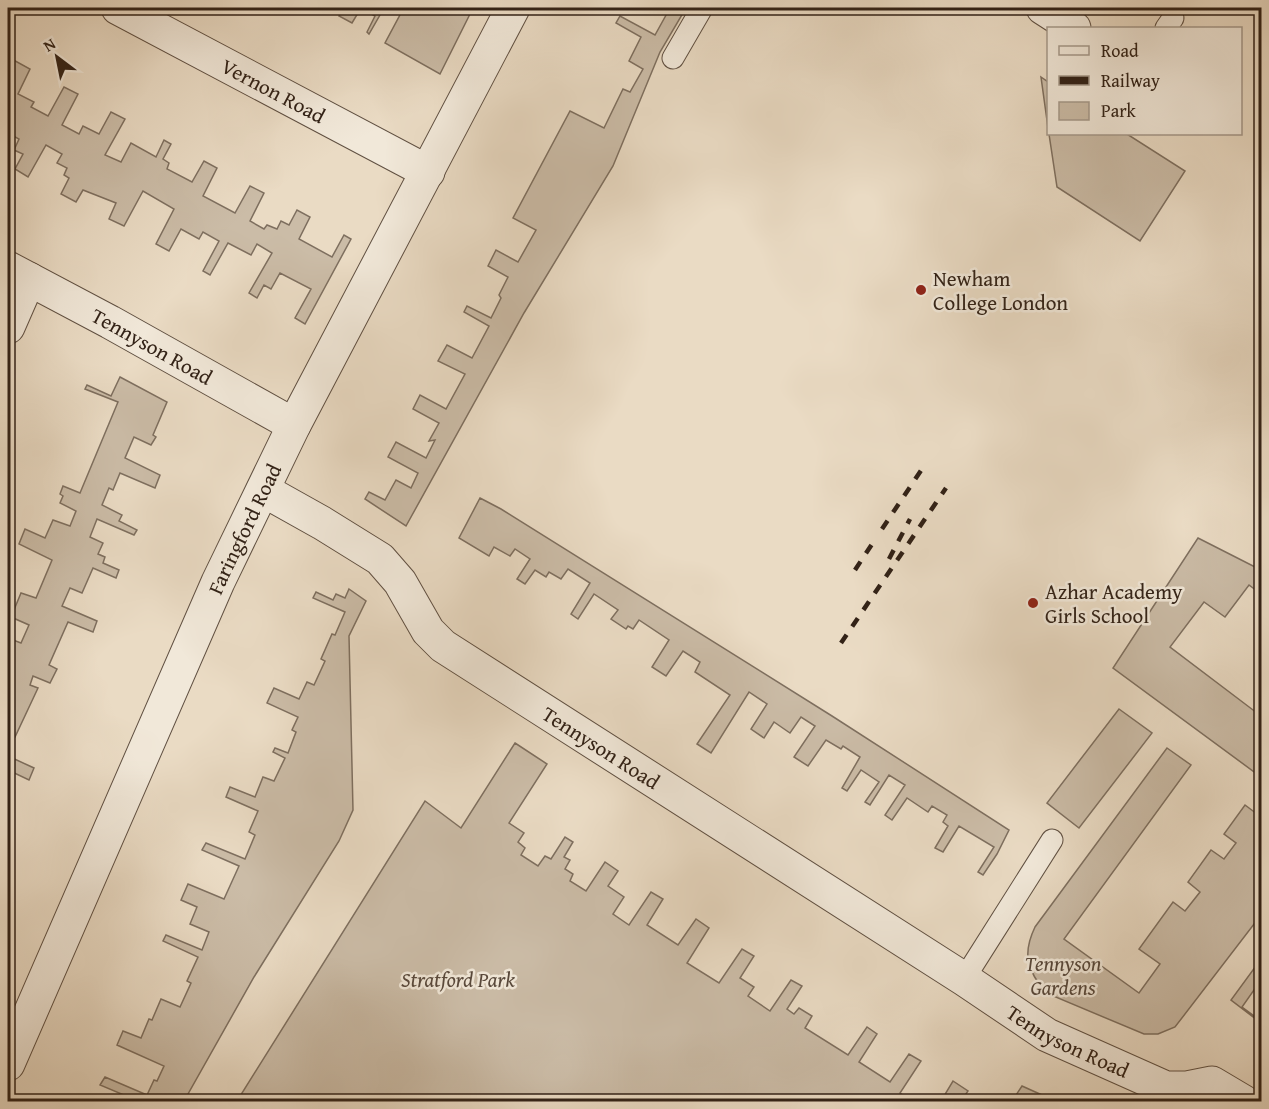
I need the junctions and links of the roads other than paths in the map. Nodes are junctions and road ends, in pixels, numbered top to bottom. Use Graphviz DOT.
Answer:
graph roads {
  1 [pos="118,8"];
  2 [pos="513,8"];
  3 [pos="702,8"];
  4 [pos="1043,8"];
  5 [pos="1072,27"];
  6 [pos="673,58"];
  7 [pos="428,172"];
  8 [pos="18,274"];
  9 [pos="8,327"];
  10 [pos="294,425"];
  11 [pos="263,490"];
  12 [pos="1052,840"];
  13 [pos="964,979"];
  14 [pos="8,1064"];
  15 [pos="1244,1101"];
  1 -- 7 [label="street, Vernon Road"];
  2 -- 7 [label="street, Faringford Road"];
  3 -- 6 [label="lane"];
  4 -- 5 [label="street"];
  7 -- 10 [label="street, Faringford Road"];
  8 -- 9 [label="street"];
  8 -- 10 [label="street, Tennyson Road"];
  10 -- 11 [label="street, Faringford Road"];
  11 -- 13 [label="street, Tennyson Road"];
  11 -- 14 [label="street, Faringford Road"];
  12 -- 13 [label="lane"];
  13 -- 15 [label="street, Tennyson Road"];
}
